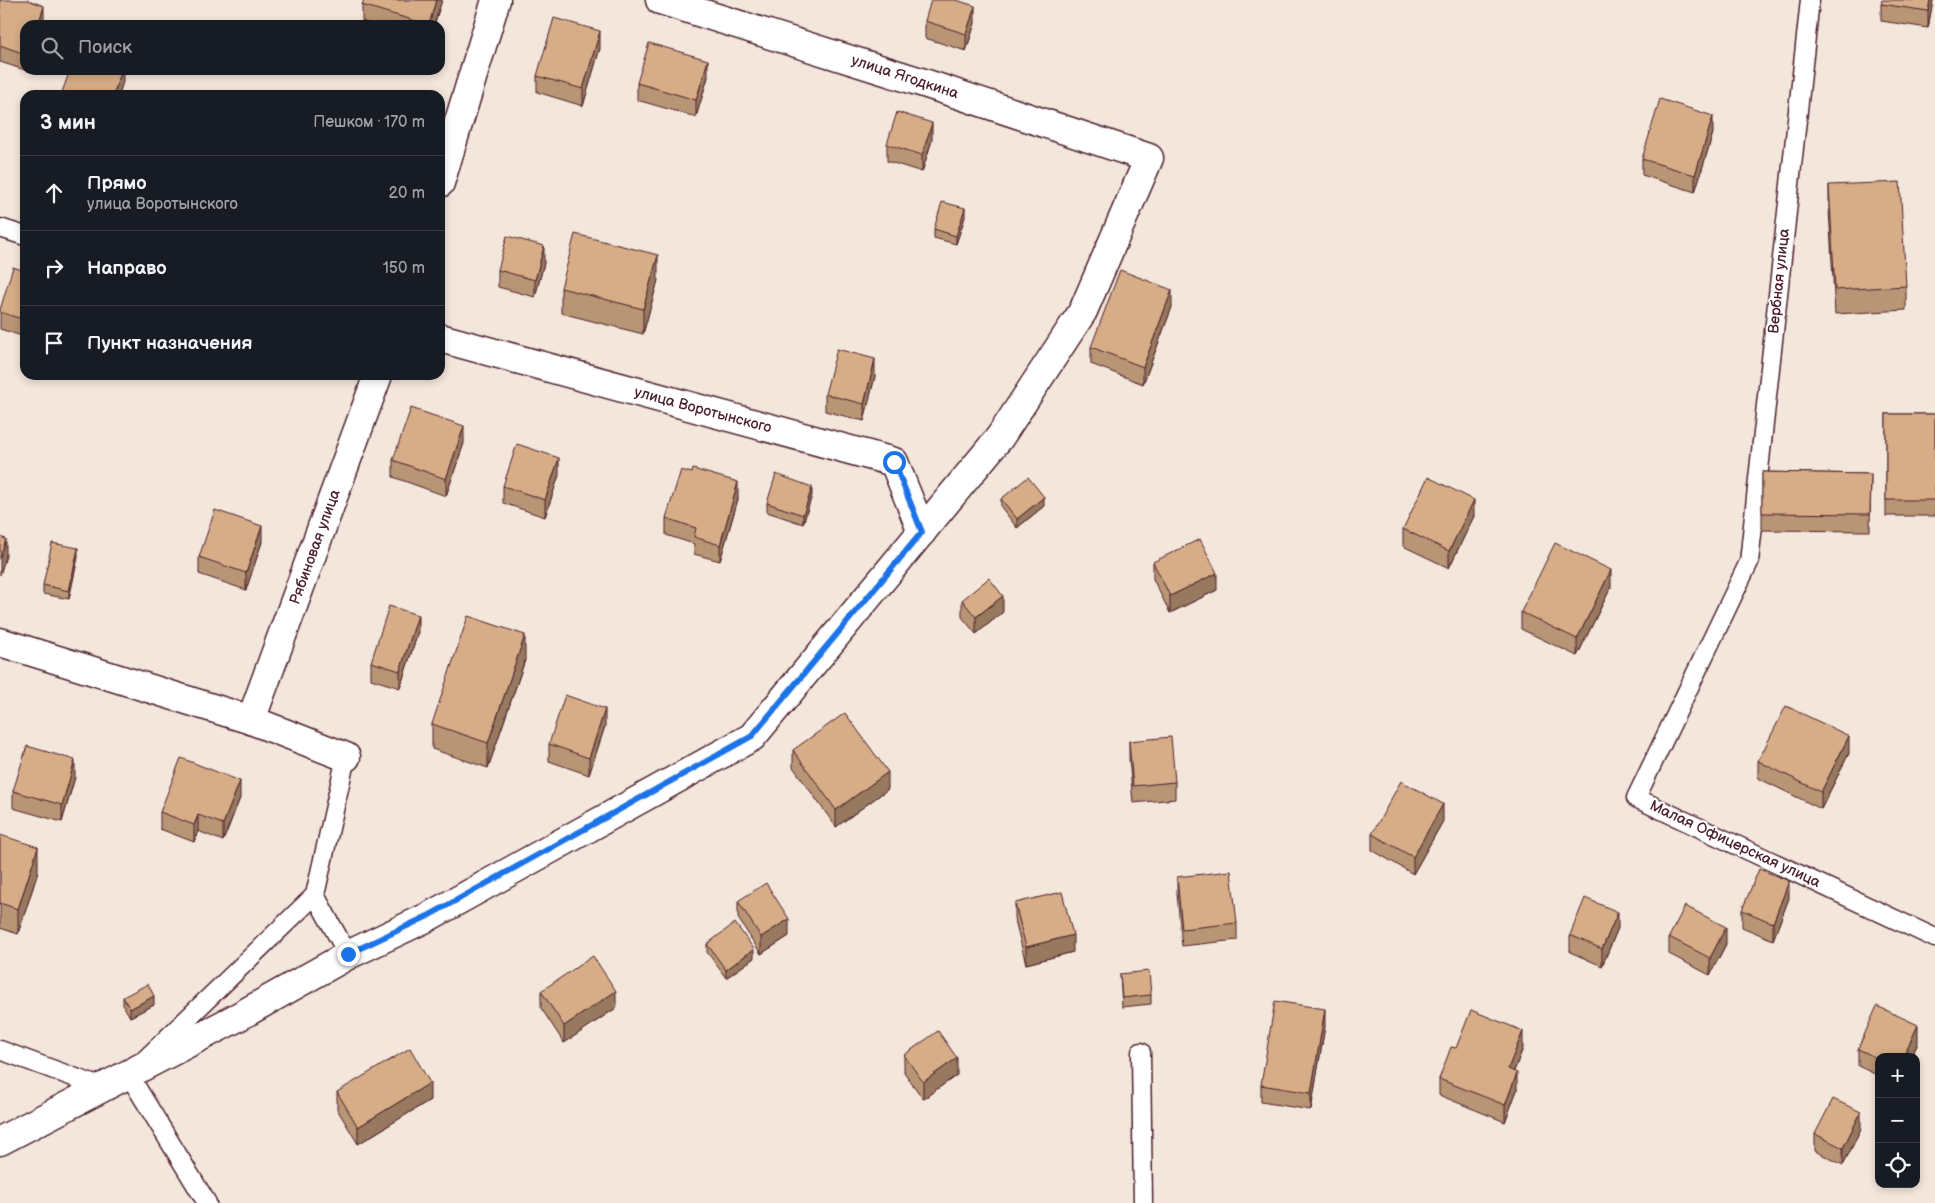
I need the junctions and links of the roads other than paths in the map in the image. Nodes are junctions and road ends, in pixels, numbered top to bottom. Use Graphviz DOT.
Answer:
graph roads {
  1 [pos="496,0"];
  2 [pos="660,0"];
  3 [pos="1810,0"];
  4 [pos="445,167"];
  5 [pos="0,228"];
  6 [pos="20,234"];
  7 [pos="445,339"];
  8 [pos="376,380"];
  9 [pos="922,532"];
  10 [pos="1749,562"];
  11 [pos="0,642"];
  12 [pos="251,720"];
  13 [pos="346,757"];
  14 [pos="315,895"];
  15 [pos="1935,938"];
  16 [pos="348,954"];
  17 [pos="0,1050"];
  18 [pos="1141,1052"];
  19 [pos="129,1075"];
  20 [pos="103,1088"];
  21 [pos="0,1141"];
  22 [pos="207,1203"];
  23 [pos="1143,1203"];
  1 -- 4 [label="street"];
  2 -- 9 [label="street, улица Ягодкина"];
  3 -- 10 [label="lane, Вербная улица"];
  5 -- 6 [label="lane"];
  7 -- 9 [label="street, улица Воротынского"];
  8 -- 12 [label="street, Рябиновая улица"];
  9 -- 16 [label="street"];
  10 -- 15 [label="lane, Малая Офицерская улица"];
  11 -- 12 [label="street"];
  12 -- 13 [label="street"];
  13 -- 14 [label="lane"];
  14 -- 16 [label="lane"];
  14 -- 19 [label="lane"];
  16 -- 19 [label="street"];
  17 -- 20 [label="lane"];
  18 -- 23 [label="lane"];
  19 -- 20 [label="street"];
  19 -- 22 [label="lane"];
  20 -- 21 [label="street"];
}
